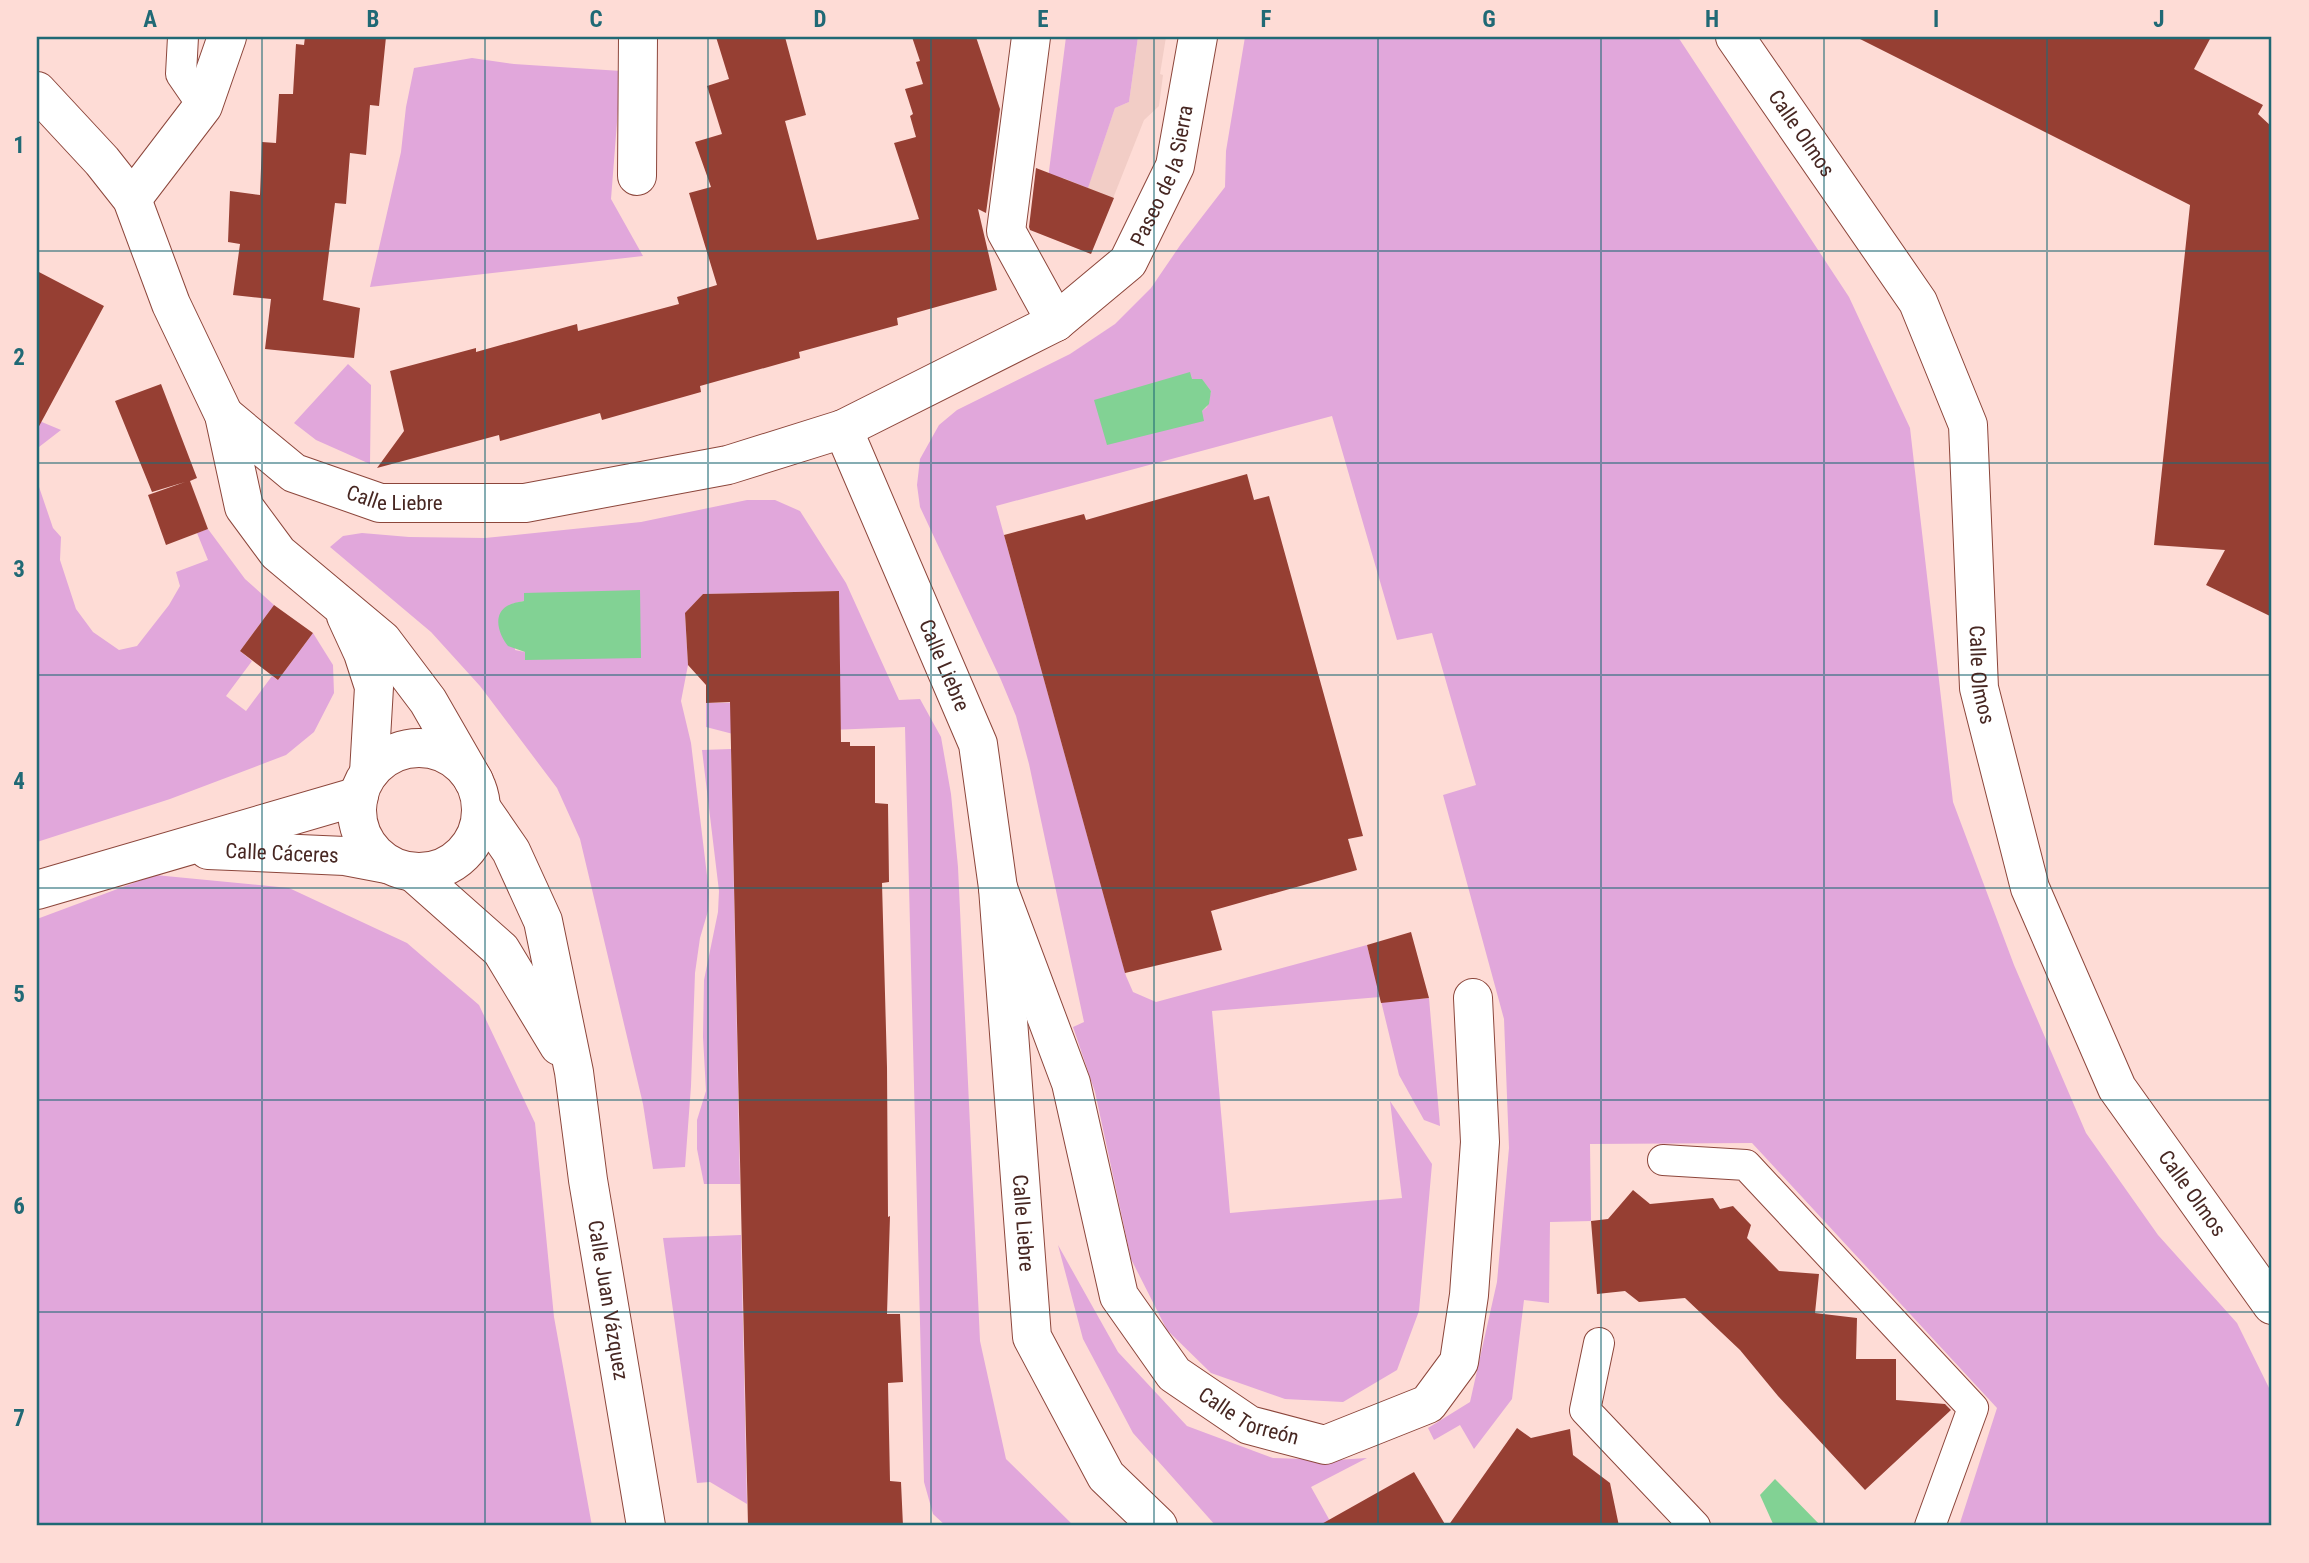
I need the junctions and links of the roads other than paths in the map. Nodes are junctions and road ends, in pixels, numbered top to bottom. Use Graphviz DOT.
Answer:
graph roads {
  1 [pos="183,37"];
  2 [pos="228,37"];
  3 [pos="638,37"];
  4 [pos="1031,37"];
  5 [pos="1198,37"];
  6 [pos="1735,37"];
  7 [pos="37,91"];
  8 [pos="204,106"];
  9 [pos="637,176"];
  10 [pos="132,199"];
  11 [pos="1056,322"];
  12 [pos="224,415"];
  13 [pos="843,429"];
  14 [pos="342,607"];
  15 [pos="364,784"];
  16 [pos="478,795"];
  17 [pos="174,848"];
  18 [pos="400,868"];
  19 [pos="998,888"];
  20 [pos="37,890"];
  21 [pos="1473,998"];
  22 [pos="574,1072"];
  23 [pos="1663,1160"];
  24 [pos="2272,1305"];
  25 [pos="1599,1343"];
  26 [pos="646,1526"];
  27 [pos="1158,1526"];
  28 [pos="1695,1526"];
  29 [pos="1930,1526"];
  1 -- 8 [label="lane"];
  2 -- 8 [label="street"];
  3 -- 9 [label="street"];
  4 -- 11 [label="street"];
  5 -- 11 [label="street, Paseo de la Sierra"];
  6 -- 24 [label="street, Calle Olmos"];
  7 -- 10 [label="street, Calle Liebre"];
  8 -- 10 [label="street"];
  10 -- 12 [label="street, Calle Liebre"];
  11 -- 13 [label="street, Paseo de la Sierra"];
  12 -- 13 [label="street, Calle Liebre"];
  12 -- 14 [label="street, Calle Liebre"];
  13 -- 19 [label="street, Calle Liebre"];
  14 -- 15 [label="street, Calle Liebre"];
  14 -- 16 [label="street, Calle Liebre"];
  15 -- 16 [label="street, Calle Cáceres"];
  15 -- 17 [label="street, Calle Cáceres"];
  15 -- 18 [label="street, Calle Liebre"];
  16 -- 18 [label="street"];
  16 -- 22 [label="street, Calle Juan Vázquez"];
  17 -- 18 [label="street, Calle Cáceres"];
  17 -- 20 [label="street, Calle Cáceres"];
  18 -- 22 [label="street, Calle Juan Vázquez"];
  19 -- 21 [label="street, Calle Torreón"];
  19 -- 27 [label="street, Calle Liebre"];
  22 -- 26 [label="street, Calle Juan Vázquez"];
  23 -- 29 [label="lane"];
  25 -- 28 [label="lane"];
}
